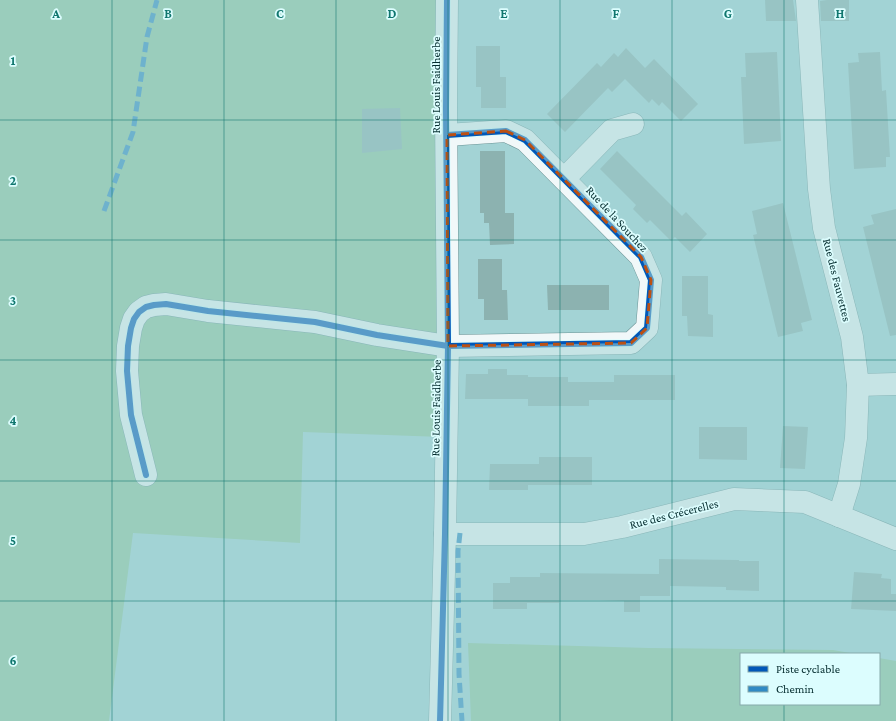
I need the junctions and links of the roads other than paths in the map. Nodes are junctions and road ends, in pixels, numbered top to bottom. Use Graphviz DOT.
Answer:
graph roads {
  1 [pos="447,0"];
  2 [pos="807,0"];
  3 [pos="633,124"];
  4 [pos="447,135"];
  5 [pos="564,179"];
  6 [pos="448,346"];
  7 [pos="896,384"];
  8 [pos="858,385"];
  9 [pos="146,475"];
  10 [pos="839,516"];
  11 [pos="445,534"];
  12 [pos="896,538"];
  13 [pos="440,721"];
  1 -- 4 [label="street, Rue Louis Faidherbe"];
  2 -- 8 [label="street, Rue des Fauvettes"];
  3 -- 5 [label="street"];
  4 -- 5 [label="street, Rue de la Souchez"];
  4 -- 6 [label="street, Rue Louis Faidherbe"];
  5 -- 6 [label="street, Rue de la Souchez"];
  6 -- 9 [label="street, Rue de la Souchez"];
  6 -- 11 [label="street, Rue Louis Faidherbe"];
  7 -- 8 [label="street"];
  8 -- 10 [label="street, Rue des Fauvettes"];
  10 -- 11 [label="street, Rue des Crécerelles"];
  10 -- 12 [label="street, Rue des Crécerelles"];
  11 -- 13 [label="street, Rue Louis Faidherbe"];
}
